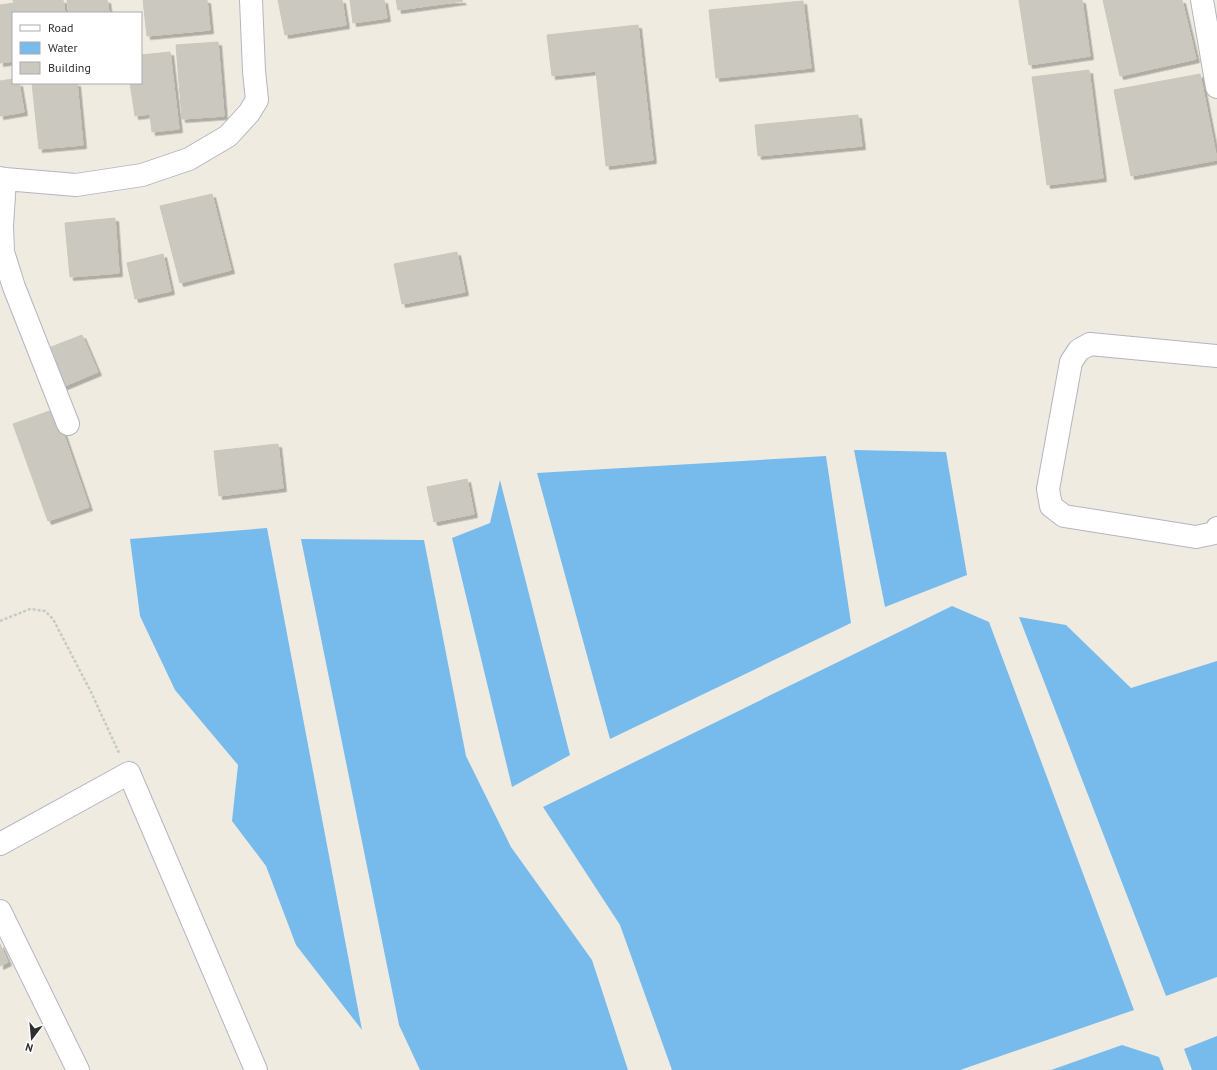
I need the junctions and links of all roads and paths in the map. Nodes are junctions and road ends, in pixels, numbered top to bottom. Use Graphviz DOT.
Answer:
graph roads {
  1 [pos="251,0"];
  2 [pos="1202,0"];
  3 [pos="1217,87"];
  4 [pos="3,179"];
  5 [pos="1217,356"];
  6 [pos="68,424"];
  7 [pos="1217,528"];
  8 [pos="0,621"];
  9 [pos="129,773"];
  10 [pos="0,844"];
  11 [pos="0,911"];
  12 [pos="78,1070"];
  13 [pos="256,1070"];
  1 -- 4 [label="street"];
  2 -- 3 [label="street"];
  4 -- 6 [label="street"];
  5 -- 7 [label="street"];
  8 -- 9 [label="path"];
  9 -- 10 [label="street"];
  9 -- 13 [label="street"];
  11 -- 12 [label="street"];
}
